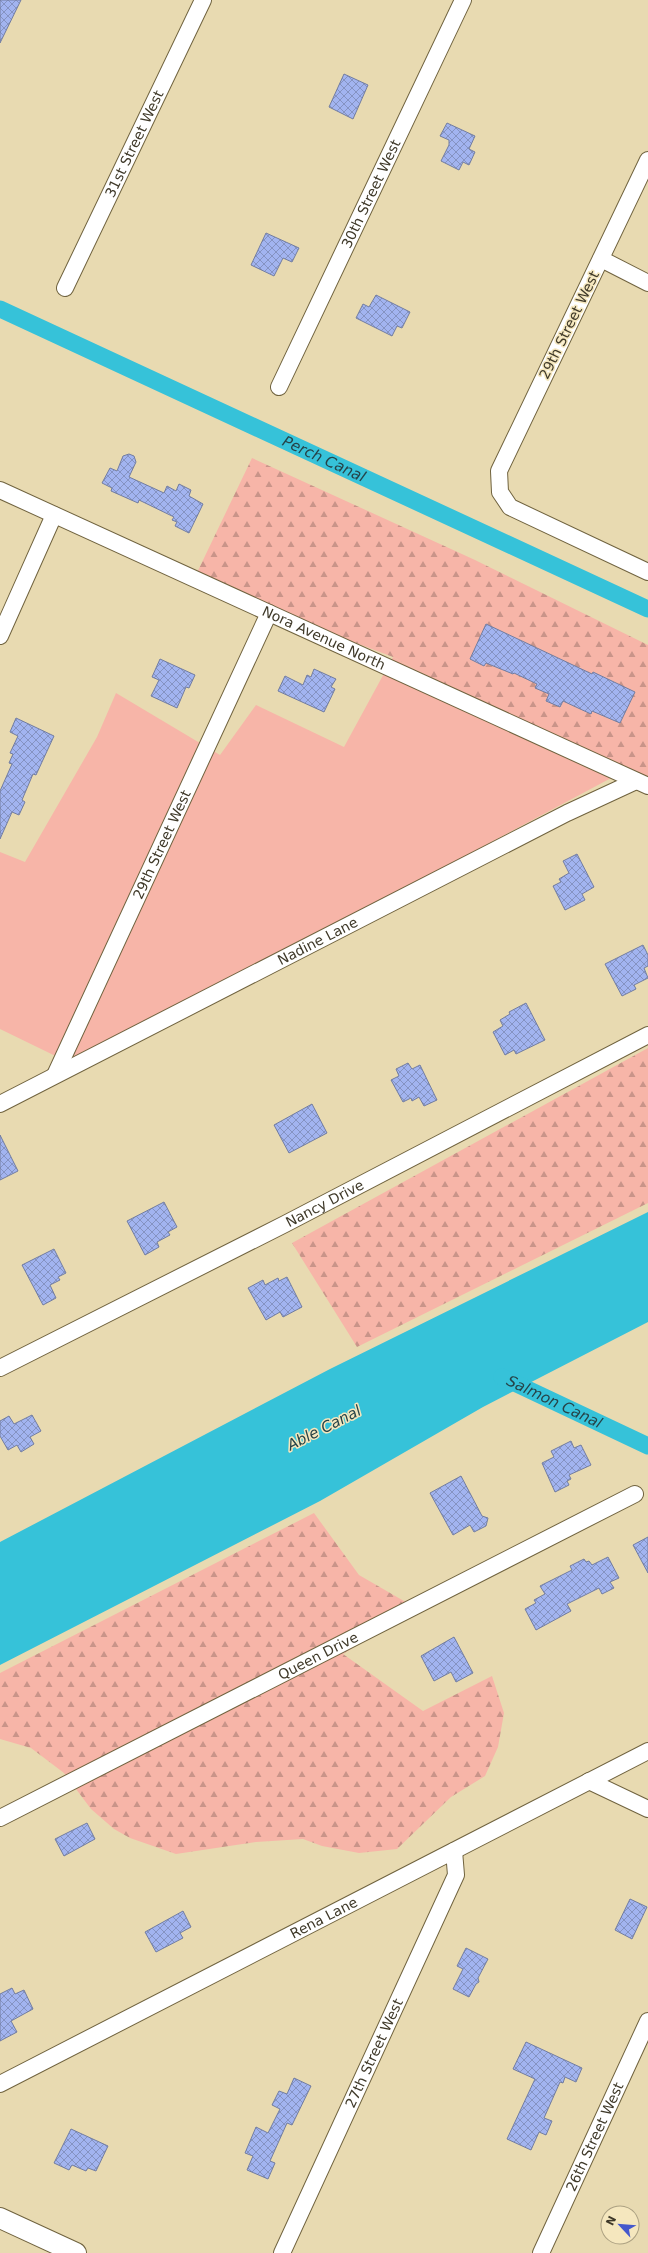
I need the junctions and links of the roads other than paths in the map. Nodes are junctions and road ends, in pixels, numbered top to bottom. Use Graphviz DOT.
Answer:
graph roads {
  1 [pos="203,0"];
  2 [pos="463,0"];
  3 [pos="648,160"];
  4 [pos="600,259"];
  5 [pos="648,282"];
  6 [pos="65,288"];
  7 [pos="279,388"];
  8 [pos="0,490"];
  9 [pos="54,515"];
  10 [pos="648,572"];
  11 [pos="268,613"];
  12 [pos="0,636"];
  13 [pos="642,784"];
  14 [pos="648,1035"];
  15 [pos="55,1075"];
  16 [pos="0,1104"];
  17 [pos="0,1368"];
  18 [pos="635,1494"];
  19 [pos="648,1751"];
  20 [pos="589,1781"];
  21 [pos="648,1809"];
  22 [pos="0,1818"];
  23 [pos="454,1851"];
  24 [pos="648,2022"];
  25 [pos="0,2084"];
  26 [pos="0,2218"];
  27 [pos="76,2253"];
  28 [pos="282,2253"];
  29 [pos="541,2253"];
  1 -- 6 [label="street, 31st Street West"];
  2 -- 7 [label="street, 30th Street West"];
  3 -- 4 [label="street, 29th Street West"];
  4 -- 5 [label="street"];
  4 -- 10 [label="street, 29th Street West"];
  8 -- 9 [label="street, Nora Avenue North"];
  9 -- 11 [label="street, Nora Avenue North"];
  9 -- 12 [label="street"];
  11 -- 13 [label="street, Nora Avenue North"];
  11 -- 15 [label="street, 29th Street West"];
  13 -- 15 [label="street, Nadine Lane"];
  14 -- 17 [label="street, Nancy Drive"];
  15 -- 16 [label="street, Nadine Lane"];
  18 -- 22 [label="street, Queen Drive"];
  19 -- 20 [label="street, Rena Lane"];
  20 -- 21 [label="street"];
  20 -- 23 [label="street, Rena Lane"];
  23 -- 25 [label="street, Rena Lane"];
  23 -- 28 [label="street, 27th Street West"];
  24 -- 29 [label="street, 26th Street West"];
  26 -- 27 [label="street"];
}
